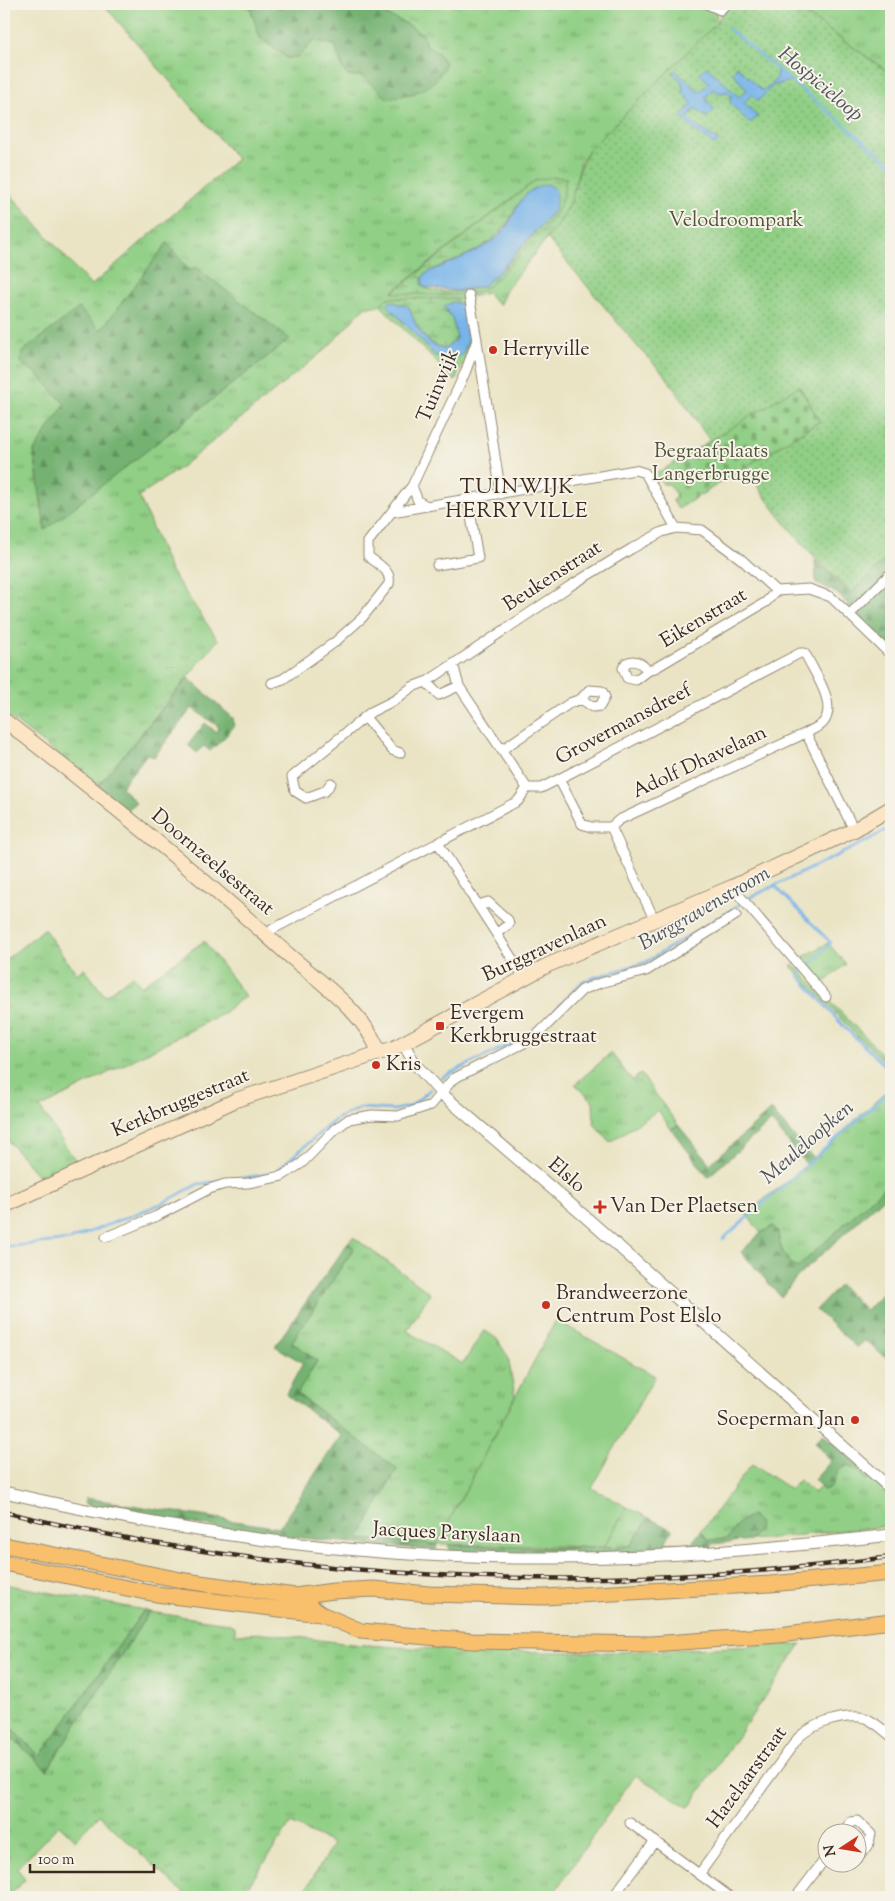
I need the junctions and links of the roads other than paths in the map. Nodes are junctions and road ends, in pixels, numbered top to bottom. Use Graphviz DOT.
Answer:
graph roads {
  1 [pos="707,4"];
  2 [pos="726,4"];
  3 [pos="469,295"];
  4 [pos="477,340"];
  5 [pos="412,486"];
  6 [pos="501,494"];
  7 [pos="468,499"];
  8 [pos="427,506"];
  9 [pos="392,512"];
  10 [pos="676,528"];
  11 [pos="437,565"];
  12 [pos="891,573"];
  13 [pos="776,591"];
  14 [pos="850,614"];
  15 [pos="891,655"];
  16 [pos="453,664"];
  17 [pos="648,670"];
  18 [pos="818,679"];
  19 [pos="428,681"];
  20 [pos="272,683"];
  21 [pos="459,686"];
  22 [pos="581,699"];
  23 [pos="365,717"];
  24 [pos="4,720"];
  25 [pos="806,733"];
  26 [pos="502,749"];
  27 [pos="400,753"];
  28 [pos="559,779"];
  29 [pos="331,783"];
  30 [pos="527,788"];
  31 [pos="891,808"];
  32 [pos="611,827"];
  33 [pos="854,830"];
  34 [pos="438,843"];
  35 [pos="732,887"];
  36 [pos="479,906"];
  37 [pos="736,915"];
  38 [pos="655,921"];
  39 [pos="497,933"];
  40 [pos="267,936"];
  41 [pos="524,977"];
  42 [pos="826,997"];
  43 [pos="403,1043"];
  44 [pos="379,1052"];
  45 [pos="440,1092"];
  46 [pos="4,1206"];
  47 [pos="106,1237"];
  48 [pos="891,1490"];
  49 [pos="4,1492"];
  50 [pos="891,1536"];
  51 [pos="4,1545"];
  52 [pos="4,1563"];
  53 [pos="891,1573"];
  54 [pos="295,1596"];
  55 [pos="321,1614"];
  56 [pos="891,1621"];
  57 [pos="891,1736"];
  58 [pos="630,1823"];
  59 [pos="850,1824"];
  60 [pos="860,1824"];
  61 [pos="868,1831"];
  62 [pos="655,1841"];
  63 [pos="868,1846"];
  64 [pos="818,1868"];
  65 [pos="700,1873"];
  66 [pos="727,1896"];
  67 [pos="614,1897"];
  68 [pos="796,1897"];
  1 -- 2 [label="street"];
  3 -- 4 [label="street, Tuinwijk"];
  4 -- 5 [label="street, Tuinwijk"];
  4 -- 6 [label="street"];
  5 -- 8 [label="street"];
  5 -- 9 [label="street, Tuinwijk"];
  6 -- 7 [label="street"];
  6 -- 10 [label="street"];
  7 -- 8 [label="street"];
  7 -- 11 [label="street"];
  8 -- 9 [label="street"];
  9 -- 20 [label="street, Tuinwijk"];
  10 -- 13 [label="street, Beukenstraat"];
  10 -- 16 [label="street, Beukenstraat"];
  12 -- 14 [label="street"];
  13 -- 14 [label="street"];
  13 -- 17 [label="street, Eikenstraat"];
  14 -- 15 [label="street"];
  16 -- 19 [label="street, Beukenstraat"];
  16 -- 21 [label="street"];
  18 -- 25 [label="street, Adolf Dhavelaan"];
  18 -- 28 [label="street, Grovermansdreef"];
  19 -- 21 [label="street"];
  19 -- 23 [label="street, Beukenstraat"];
  21 -- 26 [label="street"];
  22 -- 26 [label="street"];
  23 -- 27 [label="street"];
  23 -- 29 [label="street, Beukenstraat"];
  24 -- 40 [label="main road, Doornzeelsestraat"];
  25 -- 32 [label="street, Adolf Dhavelaan"];
  25 -- 33 [label="street"];
  26 -- 30 [label="street"];
  28 -- 30 [label="street, Grovermansdreef"];
  28 -- 32 [label="street"];
  30 -- 34 [label="street"];
  31 -- 33 [label="main road, Burggravenlaan"];
  32 -- 38 [label="street"];
  33 -- 35 [label="main road, Burggravenlaan"];
  34 -- 36 [label="street"];
  34 -- 40 [label="street"];
  35 -- 38 [label="main road, Burggravenlaan"];
  35 -- 42 [label="street"];
  36 -- 39 [label="street"];
  36 -- 39 [label="street"];
  37 -- 45 [label="street"];
  38 -- 41 [label="main road, Burggravenlaan"];
  39 -- 41 [label="street"];
  40 -- 44 [label="main road, Doornzeelsestraat"];
  41 -- 43 [label="main road, Burggravenlaan"];
  43 -- 44 [label="main road, Burggravenlaan"];
  43 -- 45 [label="street, Elslo"];
  44 -- 46 [label="main road, Kerkbruggestraat"];
  45 -- 47 [label="street"];
  45 -- 48 [label="street, Elslo"];
  49 -- 50 [label="street, Jacques Paryslaan"];
  51 -- 54 [label="highway"];
  52 -- 55 [label="highway"];
  53 -- 54 [label="highway"];
  54 -- 55 [label="highway"];
  55 -- 56 [label="highway"];
  57 -- 65 [label="street, Hazelaarstraat"];
  58 -- 62 [label="street"];
  59 -- 60 [label="street"];
  61 -- 63 [label="street"];
  62 -- 65 [label="street"];
  62 -- 67 [label="street"];
  64 -- 68 [label="street"];
  65 -- 66 [label="street"];
}
